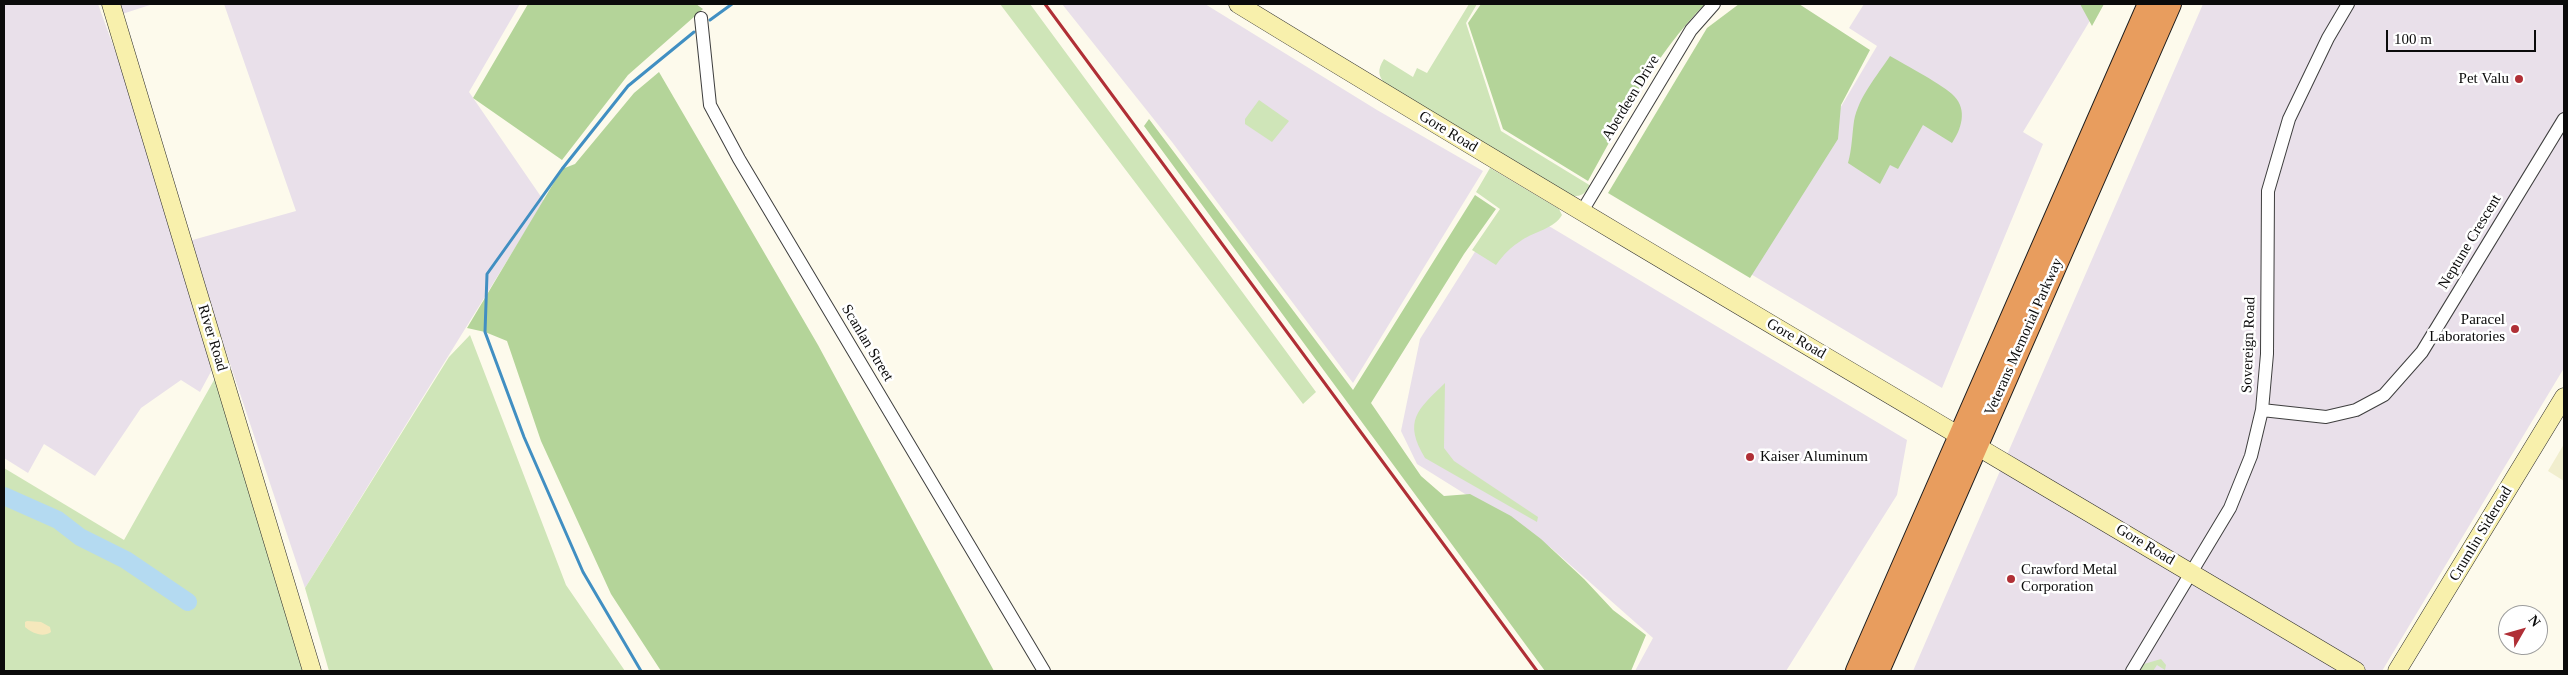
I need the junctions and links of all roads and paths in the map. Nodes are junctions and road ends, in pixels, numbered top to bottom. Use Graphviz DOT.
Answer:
graph roads {
  1 [pos="111,4"];
  2 [pos="1238,4"];
  3 [pos="1714,4"];
  4 [pos="2149,4"];
  5 [pos="2170,4"];
  6 [pos="2348,4"];
  7 [pos="701,18"];
  8 [pos="2564,119"];
  9 [pos="1581,213"];
  10 [pos="2564,397"];
  11 [pos="2262,410"];
  12 [pos="1969,440"];
  13 [pos="2191,573"];
  14 [pos="312,671"];
  15 [pos="1044,671"];
  16 [pos="1857,671"];
  17 [pos="1878,671"];
  18 [pos="2132,671"];
  19 [pos="2356,671"];
  20 [pos="2397,671"];
  1 -- 14 [label="main road, River Road"];
  2 -- 9 [label="main road, Gore Road"];
  3 -- 9 [label="street, Aberdeen Drive"];
  4 -- 12 [label="highway, Veterans Memorial Parkway"];
  5 -- 12 [label="highway, Veterans Memorial Parkway"];
  6 -- 11 [label="street, Sovereign Road"];
  7 -- 15 [label="street, Scanlan Street"];
  8 -- 11 [label="street, Neptune Crescent"];
  9 -- 12 [label="main road, Gore Road"];
  10 -- 20 [label="main road, Crumlin Sideroad"];
  11 -- 13 [label="street, Sovereign Road"];
  12 -- 13 [label="main road, Gore Road"];
  12 -- 16 [label="highway, Veterans Memorial Parkway"];
  12 -- 17 [label="highway, Veterans Memorial Parkway"];
  13 -- 18 [label="street, Sovereign Road"];
  13 -- 19 [label="main road, Gore Road"];
}
